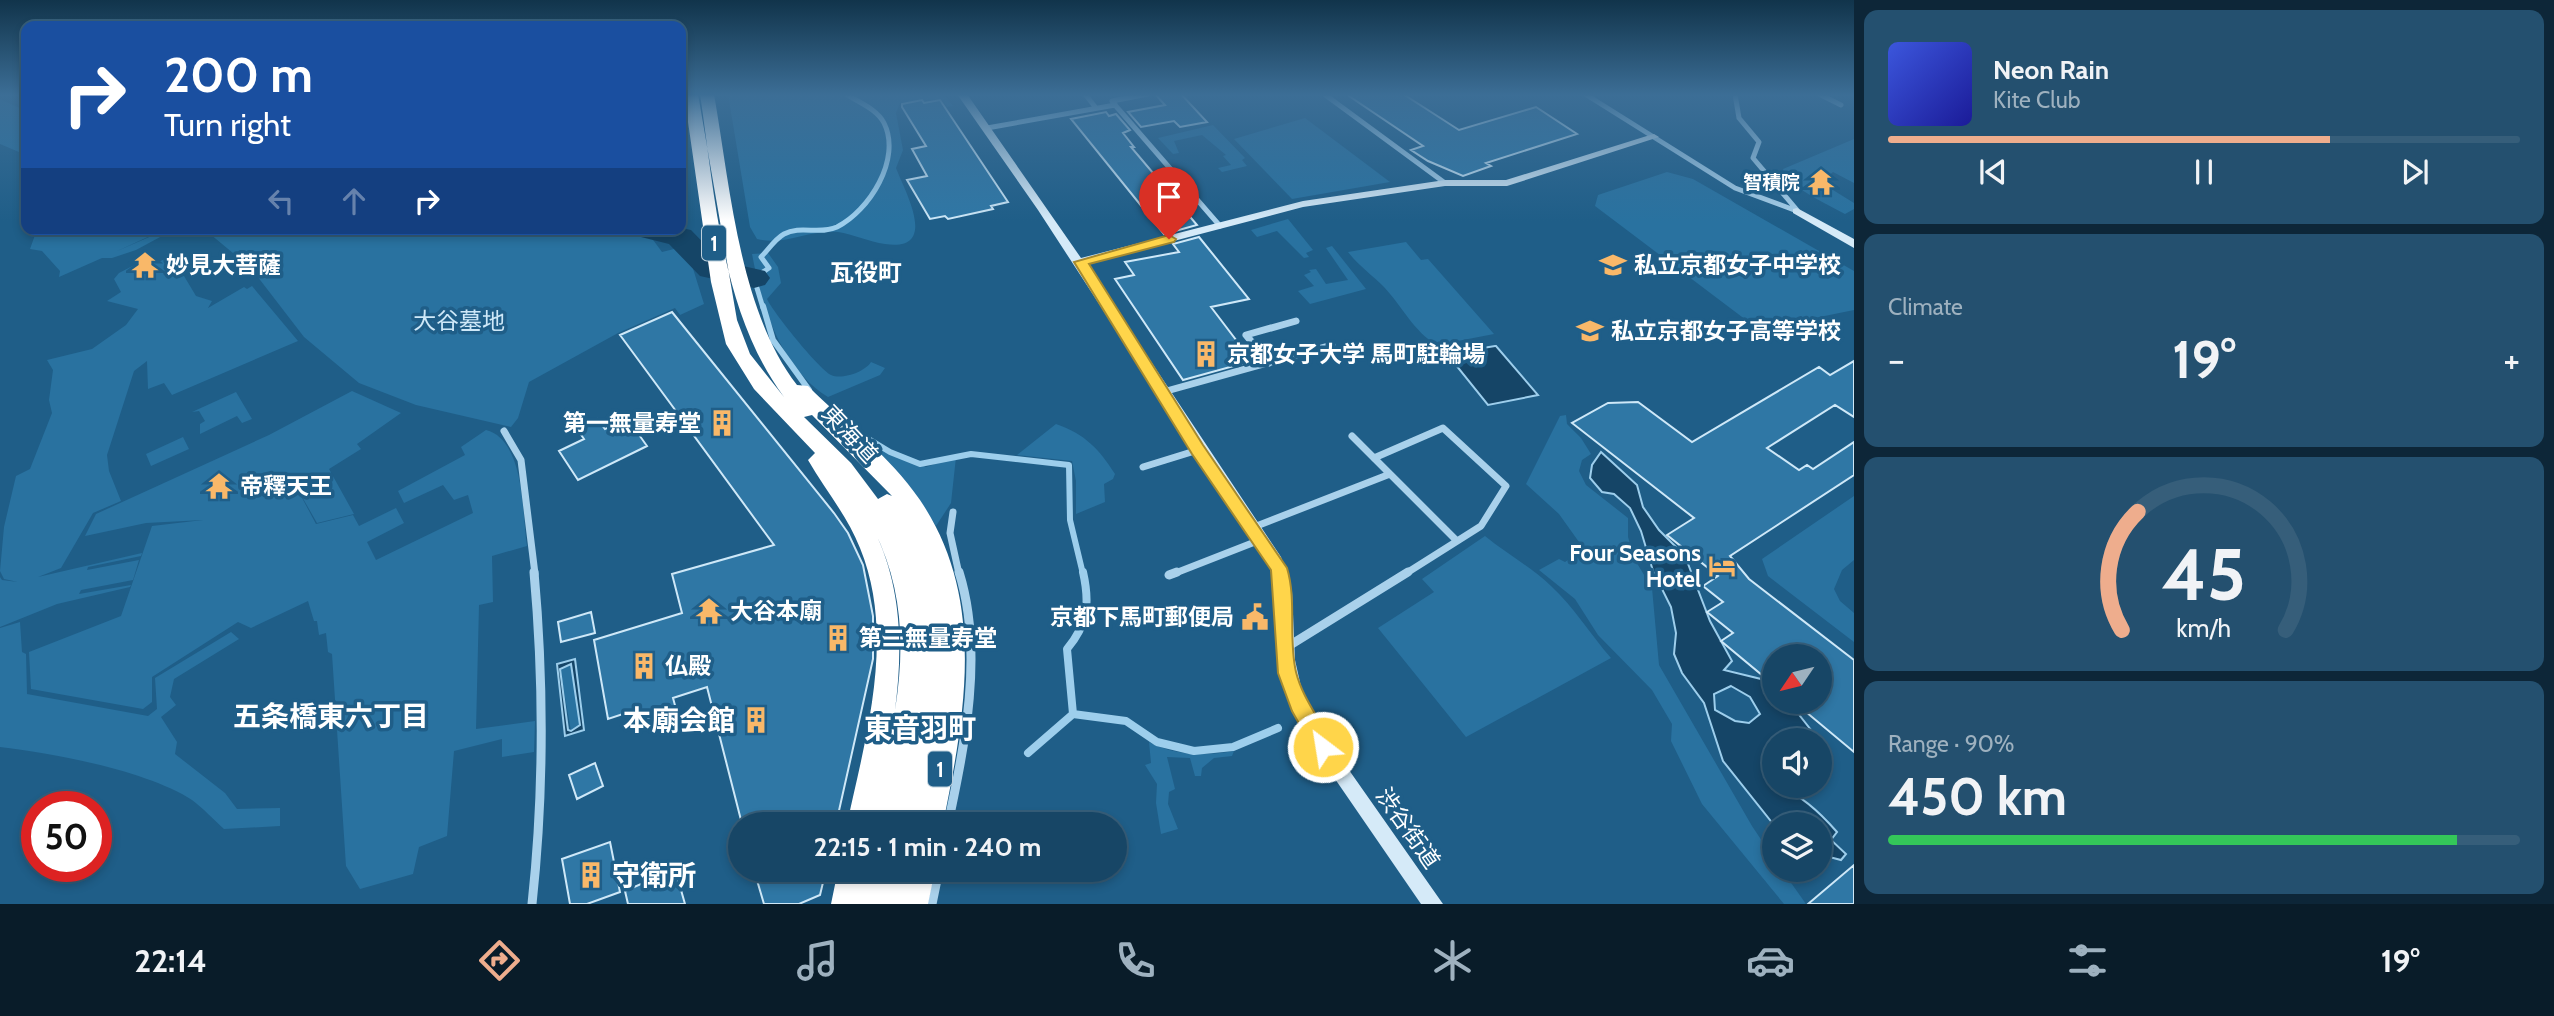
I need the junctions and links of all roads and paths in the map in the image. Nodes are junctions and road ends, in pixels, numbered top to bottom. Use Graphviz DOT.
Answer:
graph roads {
  1 [pos="698,136"];
  2 [pos="715,136"];
  3 [pos="993,136"];
  4 [pos="1142,136"];
  5 [pos="1381,136"];
  6 [pos="1754,136"];
  7 [pos="1654,137"];
  8 [pos="1445,183"];
  9 [pos="1797,211"];
  10 [pos="1220,226"];
  11 [pos="1854,244"];
  12 [pos="1080,262"];
  13 [pos="1296,321"];
  14 [pos="1332,345"];
  15 [pos="1269,363"];
  16 [pos="760,385"];
  17 [pos="1162,392"];
  18 [pos="504,431"];
  19 [pos="1352,436"];
  20 [pos="1198,450"];
  21 [pos="1374,458"];
  22 [pos="1143,467"];
  23 [pos="1390,474"];
  24 [pos="888,503"];
  25 [pos="953,512"];
  26 [pos="1257,534"];
  27 [pos="1457,541"];
  28 [pos="1169,575"];
  29 [pos="1283,650"];
  30 [pos="863,812"];
  31 [pos="888,812"];
  32 [pos="908,812"];
  33 [pos="931,812"];
  34 [pos="951,812"];
  35 [pos="850,882"];
  36 [pos="873,882"];
  37 [pos="895,882"];
  38 [pos="919,882"];
  39 [pos="937,882"];
  40 [pos="532,904"];
  41 [pos="845,904"];
  42 [pos="868,904"];
  43 [pos="890,904"];
  44 [pos="915,904"];
  45 [pos="932,904"];
  46 [pos="1433,904"];
  1 -- 16 [label="highway, 東海道 / 1"];
  2 -- 24 [label="highway, 東海道 / 1"];
  3 -- 12 [label="main road, 渋谷街道"];
  4 -- 10 [label="street"];
  5 -- 8 [label="street"];
  6 -- 9 [label="street"];
  7 -- 8 [label="main road"];
  7 -- 9 [label="street"];
  8 -- 10 [label="main road"];
  9 -- 11 [label="main road"];
  10 -- 12 [label="main road"];
  12 -- 17 [label="main road, 渋谷街道"];
  13 -- 15 [label="street"];
  14 -- 15 [label="street"];
  15 -- 17 [label="street"];
  16 -- 24 [label="highway, 東海道 / 1"];
  16 -- 30 [label="highway, 1"];
  17 -- 20 [label="main road, 渋谷街道"];
  18 -- 40 [label="street"];
  19 -- 21 [label="street"];
  20 -- 22 [label="street"];
  20 -- 26 [label="main road, 渋谷街道"];
  21 -- 23 [label="street"];
  21 -- 27 [label="street"];
  23 -- 26 [label="street"];
  23 -- 27 [label="street"];
  24 -- 31 [label="highway, 東海道 / 1"];
  24 -- 32 [label="highway, 東海道 / 1"];
  24 -- 33 [label="highway, 1"];
  25 -- 34 [label="street"];
  26 -- 28 [label="street"];
  26 -- 29 [label="main road, 渋谷街道"];
  27 -- 29 [label="street"];
  29 -- 46 [label="main road, 渋谷街道"];
  35 -- 41 [label="highway"];
  36 -- 42 [label="highway"];
  37 -- 43 [label="highway"];
  38 -- 44 [label="highway"];
  39 -- 45 [label="street"];
}
